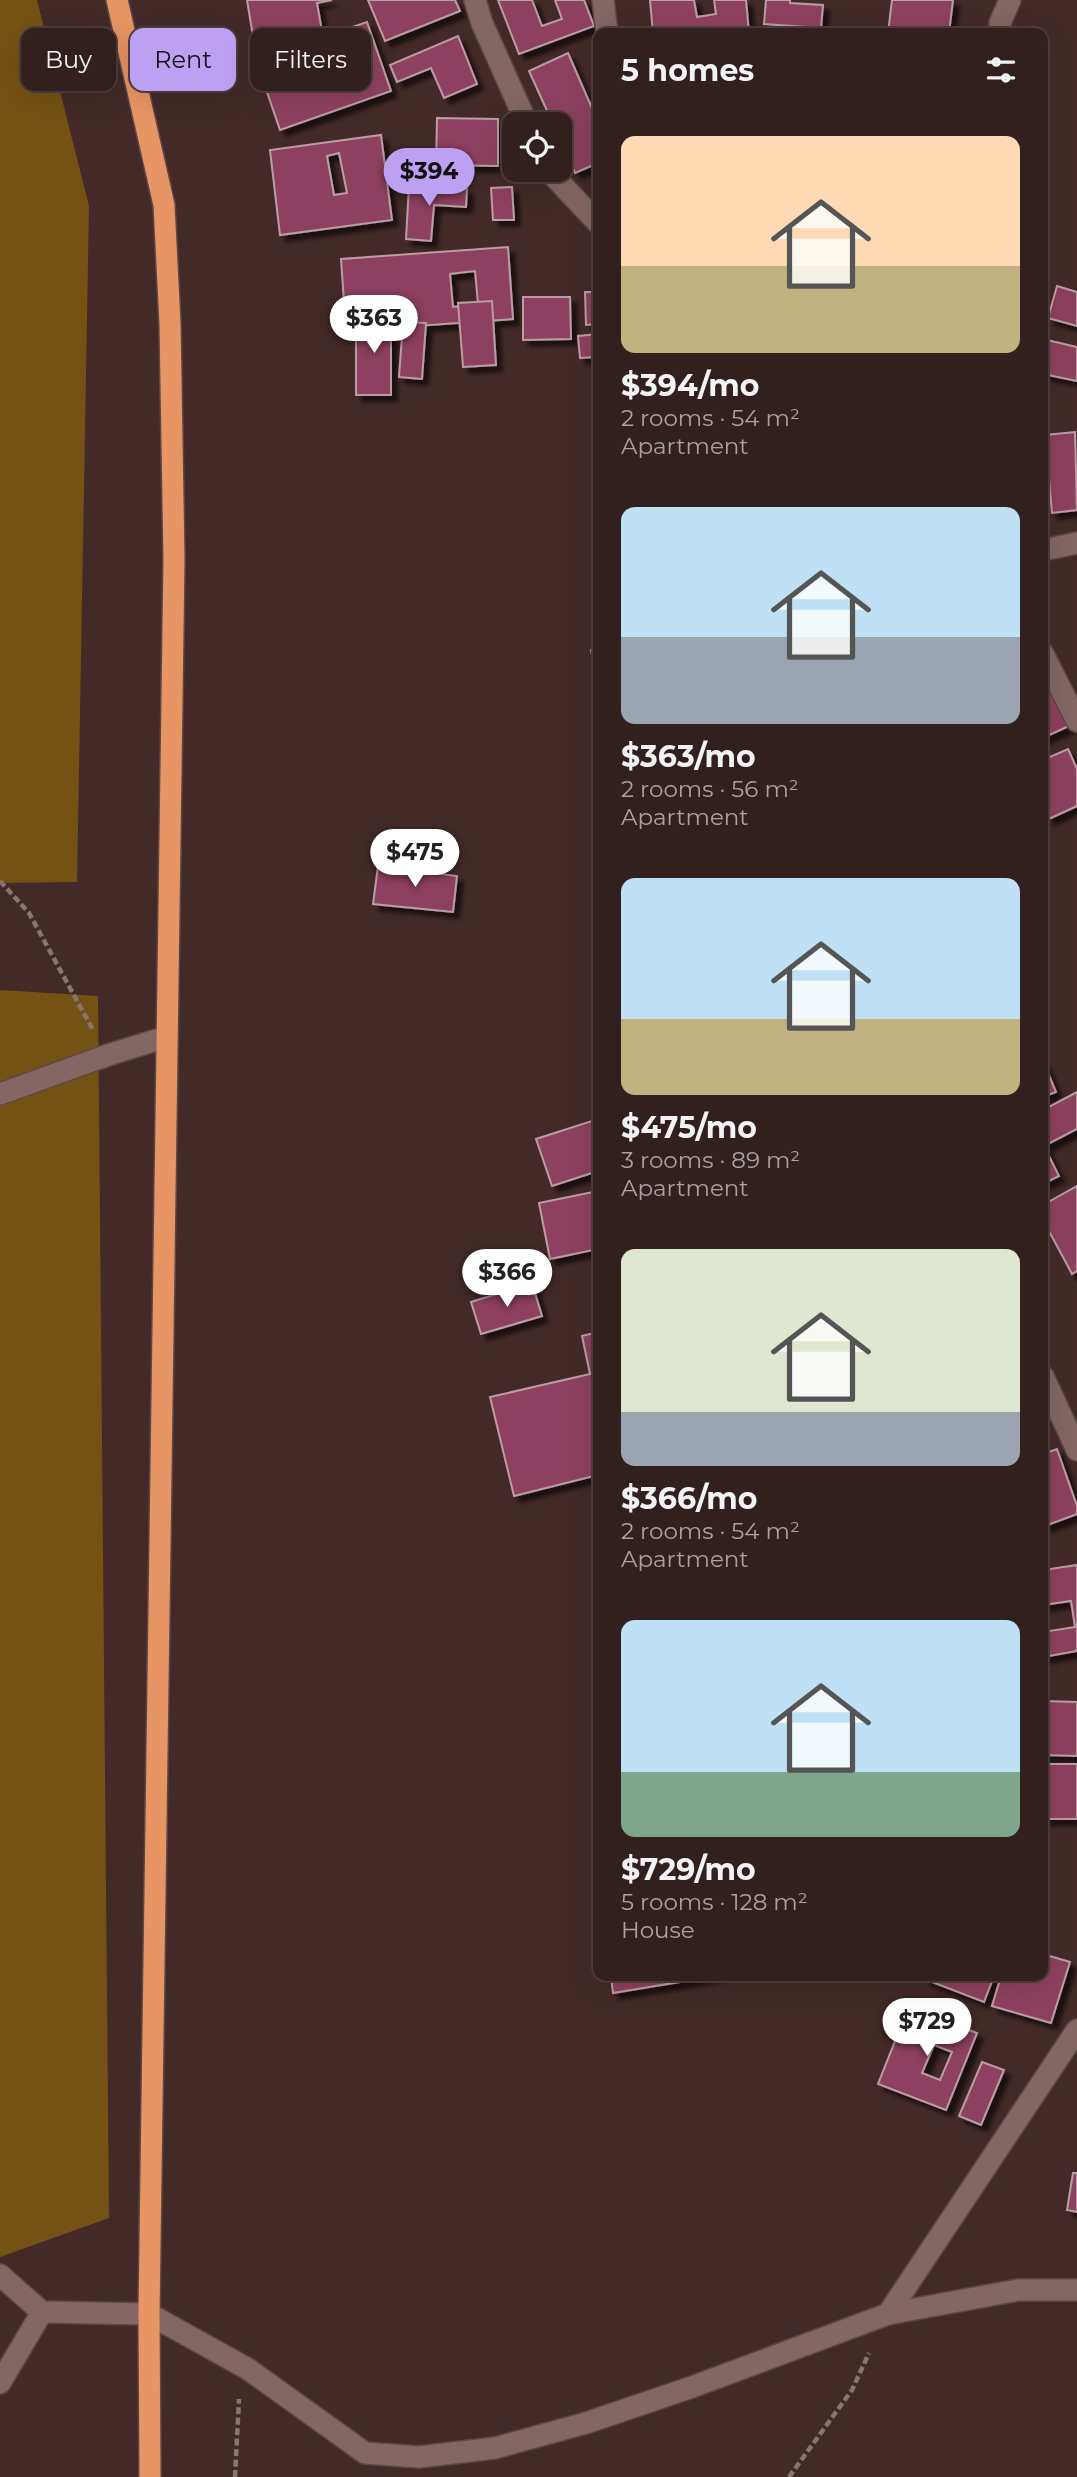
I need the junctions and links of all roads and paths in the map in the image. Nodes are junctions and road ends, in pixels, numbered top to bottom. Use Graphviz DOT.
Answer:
graph roads {
  1 [pos="117,0"];
  2 [pos="475,0"];
  3 [pos="603,0"];
  4 [pos="1010,0"];
  5 [pos="606,28"];
  6 [pos="1000,28"];
  7 [pos="522,112"];
  8 [pos="559,182"];
  9 [pos="593,218"];
  10 [pos="1077,543"];
  11 [pos="1048,549"];
  12 [pos="1048,664"];
  13 [pos="1077,721"];
  14 [pos="0,881"];
  15 [pos="166,1037"];
  16 [pos="108,1055"];
  17 [pos="0,1094"];
  18 [pos="1048,1388"];
  19 [pos="1077,1450"];
  20 [pos="1077,2030"];
  21 [pos="0,2275"];
  22 [pos="1077,2290"];
  23 [pos="42,2312"];
  24 [pos="149,2314"];
  25 [pos="888,2314"];
  26 [pos="248,2369"];
  27 [pos="0,2383"];
  28 [pos="150,2477"];
  29 [pos="235,2477"];
  30 [pos="789,2477"];
  1 -- 15 [label="highway"];
  2 -- 7 [label="street"];
  3 -- 5 [label="street"];
  4 -- 6 [label="street"];
  8 -- 9 [label="street"];
  10 -- 11 [label="street"];
  12 -- 13 [label="street"];
  14 -- 16 [label="path"];
  15 -- 16 [label="street"];
  15 -- 24 [label="highway"];
  16 -- 17 [label="street"];
  18 -- 19 [label="street"];
  20 -- 25 [label="street"];
  21 -- 23 [label="street"];
  22 -- 25 [label="street"];
  23 -- 24 [label="street"];
  23 -- 27 [label="street"];
  24 -- 26 [label="street"];
  24 -- 28 [label="highway"];
  25 -- 26 [label="street"];
  25 -- 30 [label="path"];
  26 -- 29 [label="path"];
}
